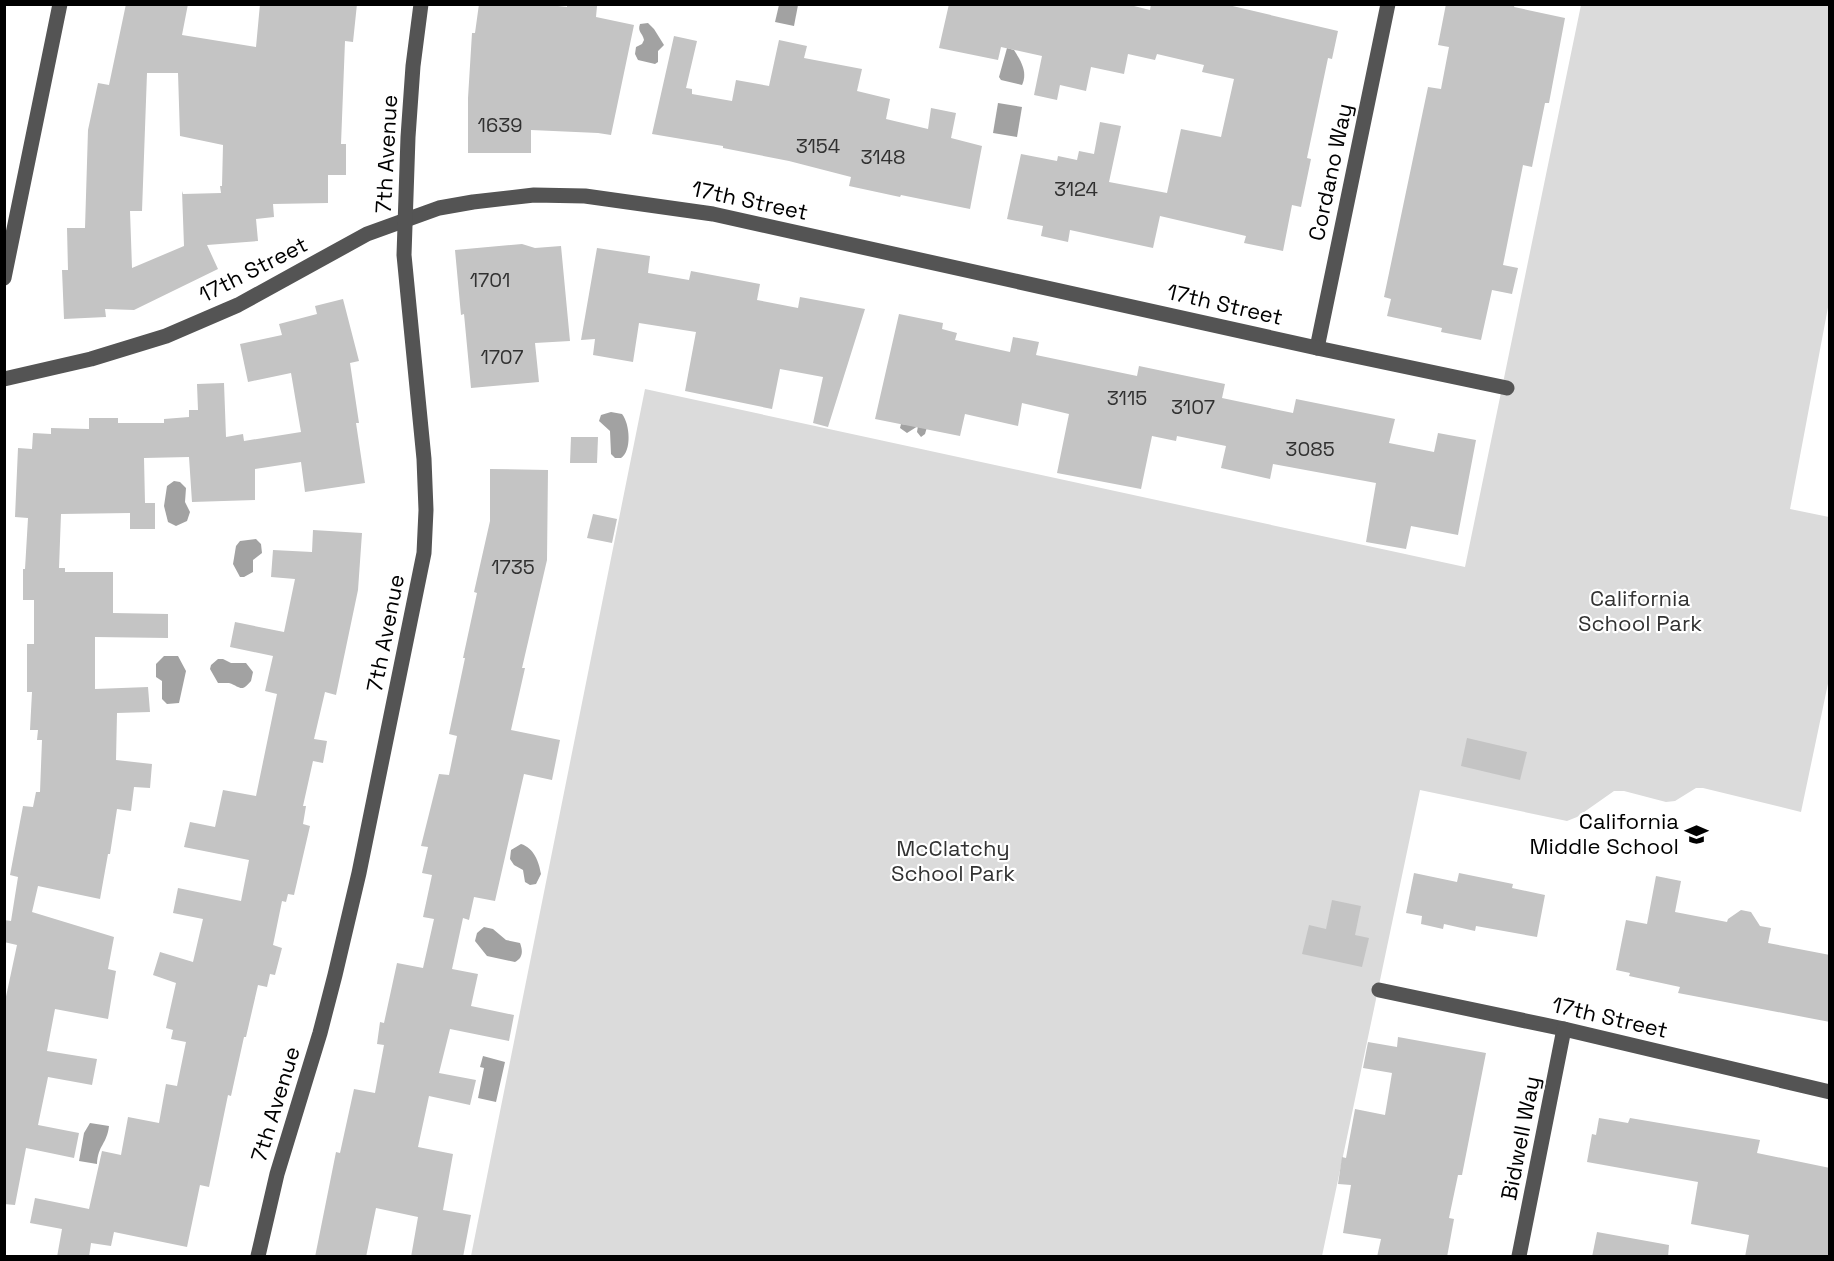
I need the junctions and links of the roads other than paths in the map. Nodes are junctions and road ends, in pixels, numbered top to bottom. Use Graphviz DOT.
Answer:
graph roads {
  1 [pos="60,4"];
  2 [pos="421,4"];
  3 [pos="1388,4"];
  4 [pos="405,220"];
  5 [pos="4,278"];
  6 [pos="1317,348"];
  7 [pos="4,379"];
  8 [pos="1506,388"];
  9 [pos="1379,990"];
  10 [pos="1564,1029"];
  11 [pos="1830,1092"];
  12 [pos="258,1257"];
  13 [pos="1519,1257"];
  1 -- 5 [label="street"];
  2 -- 4 [label="street, 7th Avenue"];
  3 -- 6 [label="street, Cordano Way"];
  4 -- 6 [label="street, 17th Street"];
  4 -- 7 [label="street, 17th Street"];
  4 -- 12 [label="street, 7th Avenue"];
  6 -- 8 [label="street, 17th Street"];
  9 -- 10 [label="street, 17th Street"];
  10 -- 11 [label="street, 17th Street"];
  10 -- 13 [label="street, Bidwell Way"];
}
